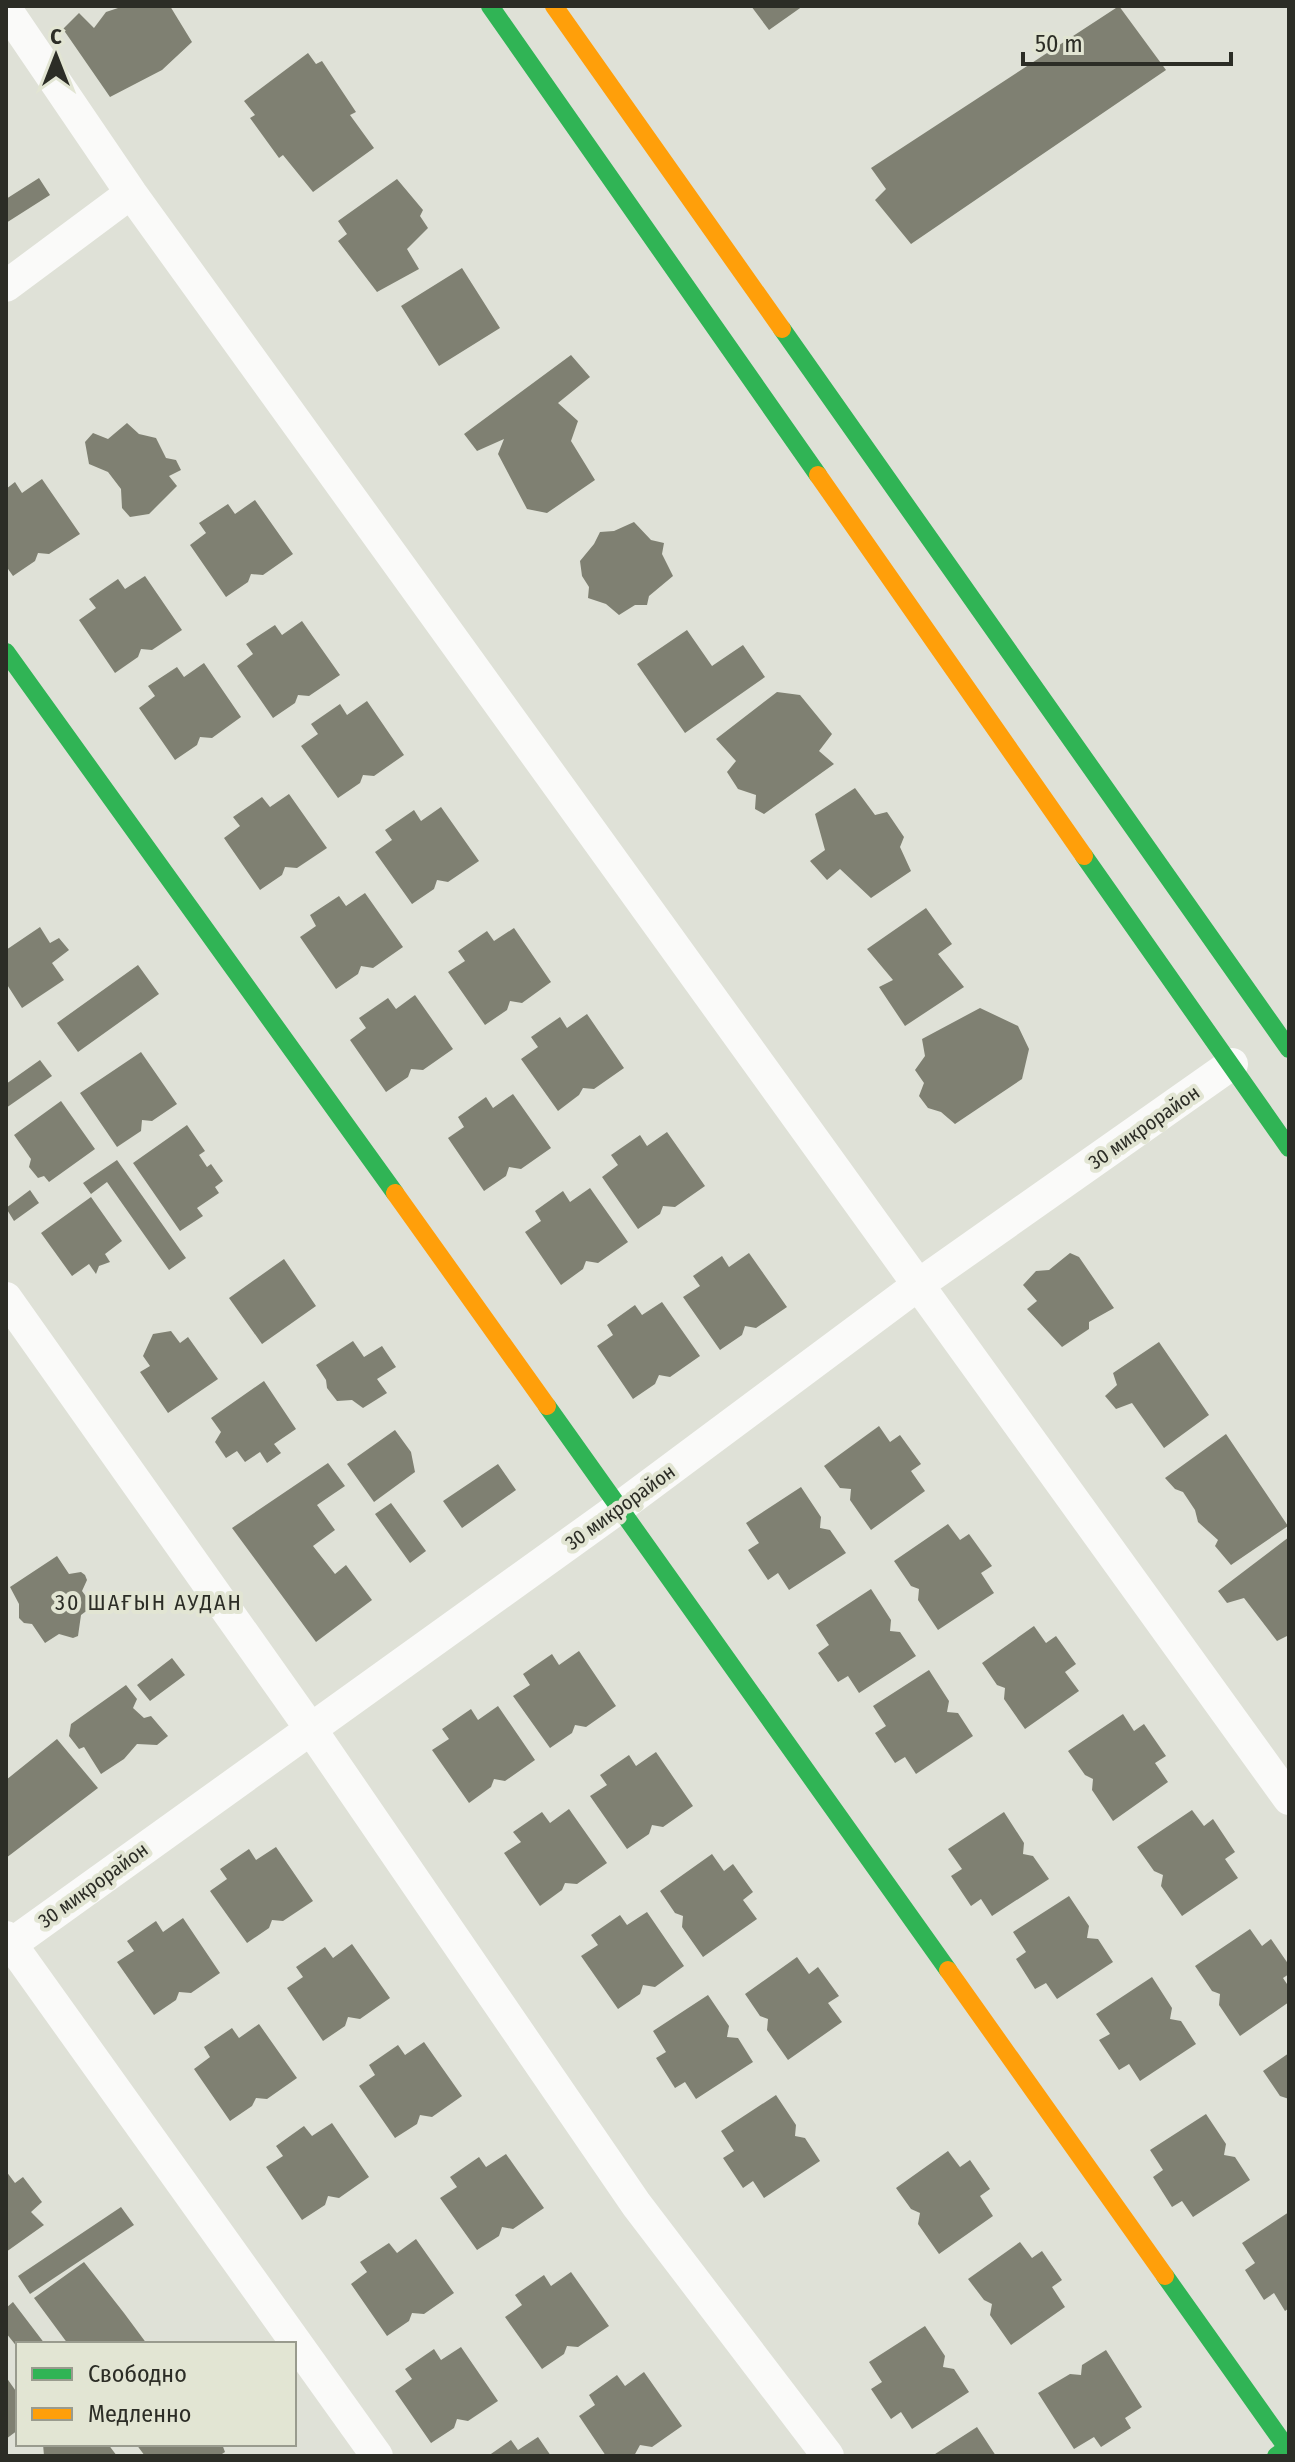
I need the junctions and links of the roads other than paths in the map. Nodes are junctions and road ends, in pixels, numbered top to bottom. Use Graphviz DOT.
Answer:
graph roads {
  1 [pos="490,6"];
  2 [pos="554,6"];
  3 [pos="6,9"];
  4 [pos="131,193"];
  5 [pos="6,286"];
  6 [pos="6,652"];
  7 [pos="1289,1049"];
  8 [pos="1232,1064"];
  9 [pos="1289,1148"];
  10 [pos="918,1285"];
  11 [pos="6,1298"];
  12 [pos="620,1507"];
  13 [pos="310,1728"];
  14 [pos="1289,1799"];
  15 [pos="8,1943"];
  16 [pos="295,2342"];
  17 [pos="296,2343"];
  18 [pos="1284,2450"];
  19 [pos="377,2456"];
  20 [pos="828,2456"];
  1 -- 8 [label="main road"];
  2 -- 7 [label="main road"];
  3 -- 4 [label="street"];
  4 -- 5 [label="street"];
  4 -- 10 [label="street"];
  6 -- 12 [label="main road"];
  8 -- 9 [label="main road"];
  8 -- 10 [label="street, 30 микрорайон"];
  10 -- 12 [label="street, 30 микрорайон"];
  10 -- 14 [label="street"];
  11 -- 13 [label="street"];
  12 -- 13 [label="street, 30 микрорайон"];
  12 -- 18 [label="main road"];
  13 -- 15 [label="street, 30 микрорайон"];
  13 -- 20 [label="street"];
  15 -- 16 [label="street"];
  17 -- 19 [label="street"];
}
